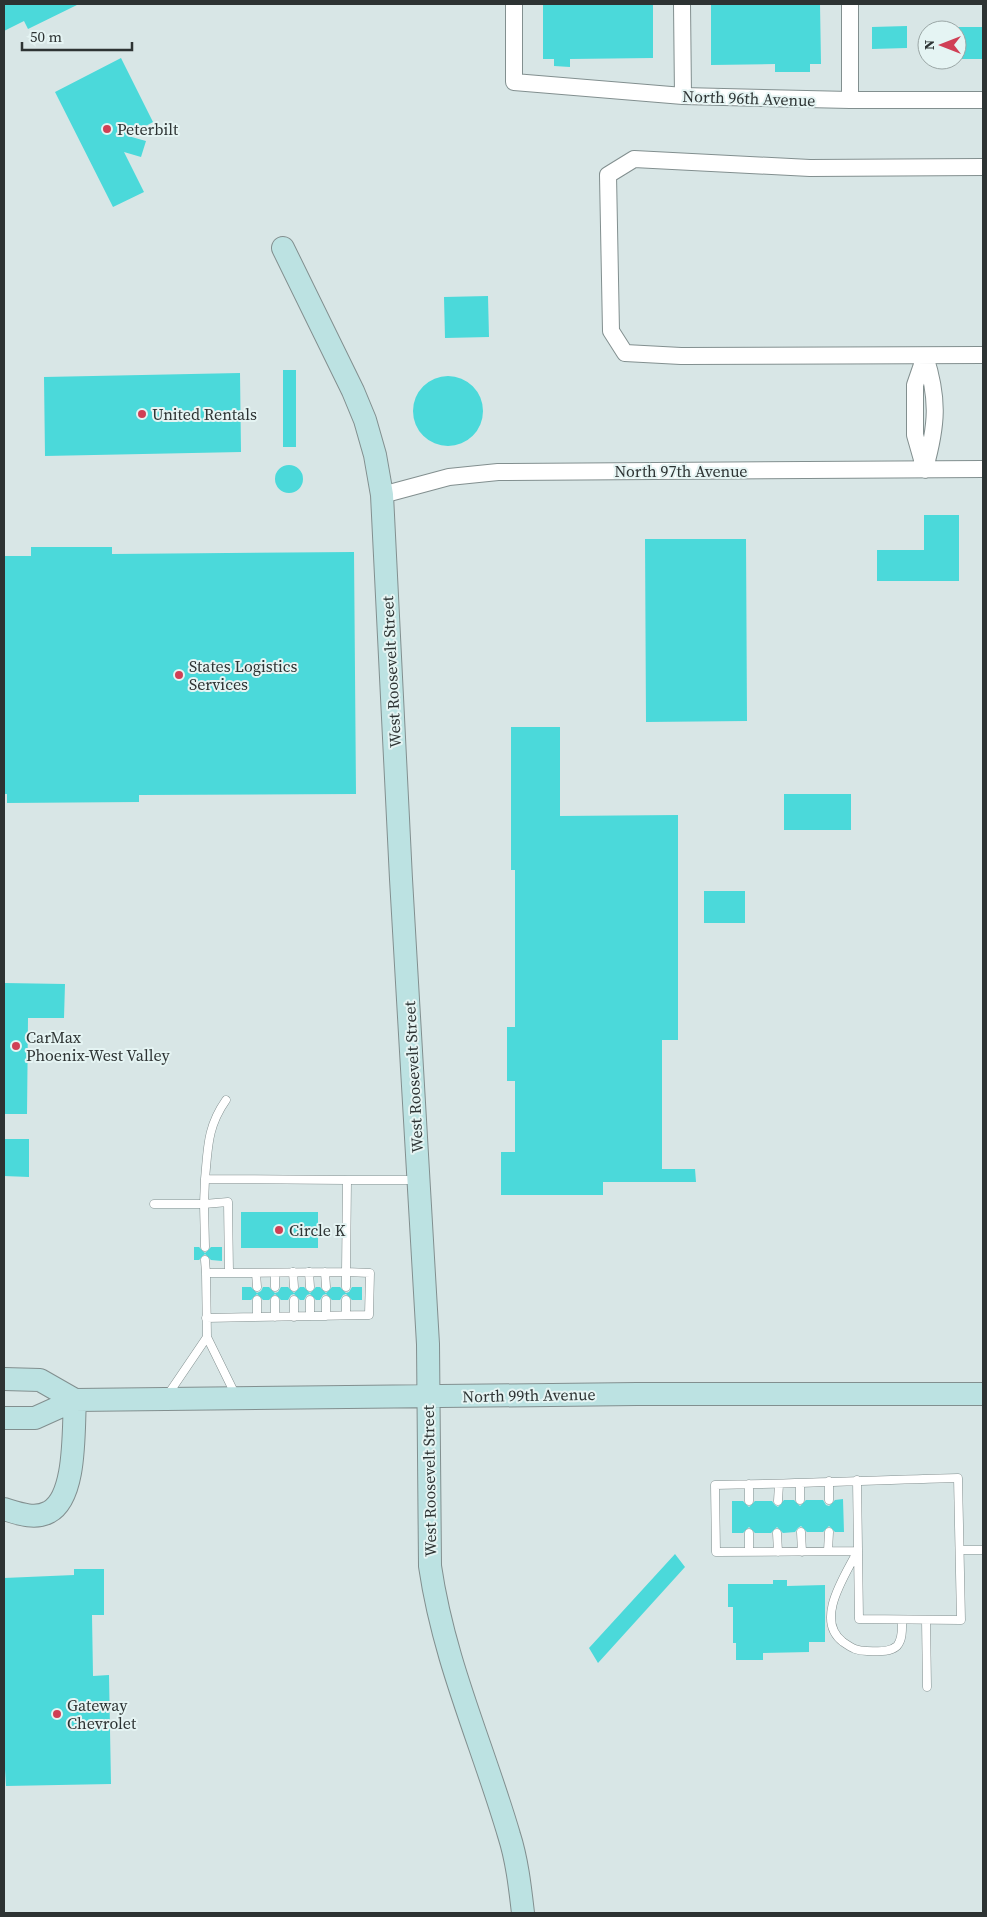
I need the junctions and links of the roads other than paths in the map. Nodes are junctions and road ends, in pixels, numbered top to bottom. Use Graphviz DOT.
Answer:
graph roads {
  1 [pos="514,4"];
  2 [pos="682,4"];
  3 [pos="850,4"];
  4 [pos="682,96"];
  5 [pos="850,100"];
  6 [pos="983,100"];
  7 [pos="983,167"];
  8 [pos="283,248"];
  9 [pos="983,355"];
  10 [pos="925,356"];
  11 [pos="983,469"];
  12 [pos="925,470"];
  13 [pos="382,495"];
  14 [pos="226,1100"];
  15 [pos="205,1179"];
  16 [pos="346,1180"];
  17 [pos="420,1180"];
  18 [pos="154,1204"];
  19 [pos="204,1204"];
  20 [pos="206,1247"];
  21 [pos="206,1260"];
  22 [pos="293,1272"];
  23 [pos="309,1272"];
  24 [pos="325,1272"];
  25 [pos="346,1272"];
  26 [pos="206,1273"];
  27 [pos="229,1273"];
  28 [pos="256,1273"];
  29 [pos="275,1273"];
  30 [pos="257,1286"];
  31 [pos="275,1286"];
  32 [pos="294,1287"];
  33 [pos="310,1287"];
  34 [pos="326,1287"];
  35 [pos="346,1287"];
  36 [pos="257,1300"];
  37 [pos="275,1300"];
  38 [pos="294,1300"];
  39 [pos="310,1300"];
  40 [pos="326,1300"];
  41 [pos="346,1300"];
  42 [pos="346,1315"];
  43 [pos="310,1316"];
  44 [pos="326,1316"];
  45 [pos="275,1317"];
  46 [pos="294,1317"];
  47 [pos="206,1318"];
  48 [pos="257,1318"];
  49 [pos="207,1338"];
  50 [pos="4,1379"];
  51 [pos="983,1394"];
  52 [pos="428,1396"];
  53 [pos="237,1398"];
  54 [pos="165,1399"];
  55 [pos="75,1400"];
  56 [pos="4,1418"];
  57 [pos="856,1480"];
  58 [pos="829,1481"];
  59 [pos="800,1483"];
  60 [pos="749,1484"];
  61 [pos="779,1484"];
  62 [pos="778,1500"];
  63 [pos="800,1500"];
  64 [pos="829,1500"];
  65 [pos="749,1501"];
  66 [pos="4,1509"];
  67 [pos="801,1532"];
  68 [pos="829,1532"];
  69 [pos="749,1533"];
  70 [pos="777,1533"];
  71 [pos="961,1550"];
  72 [pos="983,1550"];
  73 [pos="858,1551"];
  74 [pos="749,1552"];
  75 [pos="778,1552"];
  76 [pos="802,1552"];
  77 [pos="828,1552"];
  78 [pos="902,1620"];
  79 [pos="926,1620"];
  80 [pos="927,1687"];
  81 [pos="523,1913"];
  1 -- 4 [label="street, North 96th Avenue"];
  2 -- 4 [label="street"];
  3 -- 5 [label="street"];
  4 -- 5 [label="street, North 96th Avenue"];
  5 -- 6 [label="street, North 96th Avenue"];
  7 -- 10 [label="street"];
  8 -- 13 [label="street, West Roosevelt Street"];
  9 -- 10 [label="street"];
  10 -- 12 [label="street"];
  11 -- 12 [label="street, North 97th Avenue"];
  12 -- 13 [label="street, North 97th Avenue"];
  13 -- 17 [label="street, West Roosevelt Street"];
  14 -- 15 [label="lane"];
  15 -- 16 [label="lane"];
  15 -- 19 [label="lane"];
  16 -- 17 [label="lane"];
  16 -- 25 [label="lane"];
  17 -- 52 [label="street, West Roosevelt Street"];
  18 -- 19 [label="lane"];
  19 -- 20 [label="lane"];
  19 -- 27 [label="lane"];
  21 -- 26 [label="lane"];
  22 -- 23 [label="lane"];
  22 -- 29 [label="lane"];
  22 -- 32 [label="lane"];
  23 -- 24 [label="lane"];
  23 -- 33 [label="lane"];
  24 -- 25 [label="lane"];
  24 -- 34 [label="lane"];
  25 -- 35 [label="lane"];
  25 -- 42 [label="lane"];
  26 -- 27 [label="lane"];
  26 -- 47 [label="lane"];
  27 -- 28 [label="lane"];
  28 -- 29 [label="lane"];
  28 -- 30 [label="lane"];
  29 -- 31 [label="lane"];
  36 -- 48 [label="lane"];
  37 -- 45 [label="lane"];
  38 -- 46 [label="lane"];
  39 -- 43 [label="lane"];
  40 -- 44 [label="lane"];
  41 -- 42 [label="lane"];
  42 -- 44 [label="lane"];
  43 -- 44 [label="lane"];
  43 -- 46 [label="lane"];
  45 -- 46 [label="lane"];
  45 -- 48 [label="lane"];
  47 -- 48 [label="lane"];
  47 -- 49 [label="lane"];
  49 -- 53 [label="lane"];
  49 -- 54 [label="lane"];
  50 -- 55 [label="street"];
  51 -- 52 [label="street, North 99th Avenue"];
  52 -- 53 [label="street, North 99th Avenue"];
  52 -- 81 [label="street, West Roosevelt Street"];
  53 -- 54 [label="street, North 99th Avenue"];
  54 -- 55 [label="street, North 99th Avenue"];
  55 -- 56 [label="street, North 99th Avenue"];
  55 -- 66 [label="street"];
  57 -- 58 [label="lane"];
  57 -- 71 [label="lane"];
  57 -- 73 [label="lane"];
  58 -- 59 [label="lane"];
  58 -- 64 [label="lane"];
  59 -- 61 [label="lane"];
  59 -- 63 [label="lane"];
  60 -- 61 [label="lane"];
  60 -- 65 [label="lane"];
  60 -- 74 [label="lane"];
  61 -- 62 [label="lane"];
  67 -- 76 [label="lane"];
  68 -- 77 [label="lane"];
  69 -- 74 [label="lane"];
  70 -- 75 [label="lane"];
  71 -- 72 [label="lane"];
  71 -- 79 [label="lane"];
  73 -- 77 [label="lane"];
  73 -- 78 [label="lane"];
  73 -- 78 [label="lane"];
  74 -- 75 [label="lane"];
  75 -- 76 [label="lane"];
  76 -- 77 [label="lane"];
  78 -- 79 [label="lane"];
  79 -- 80 [label="lane"];
}
